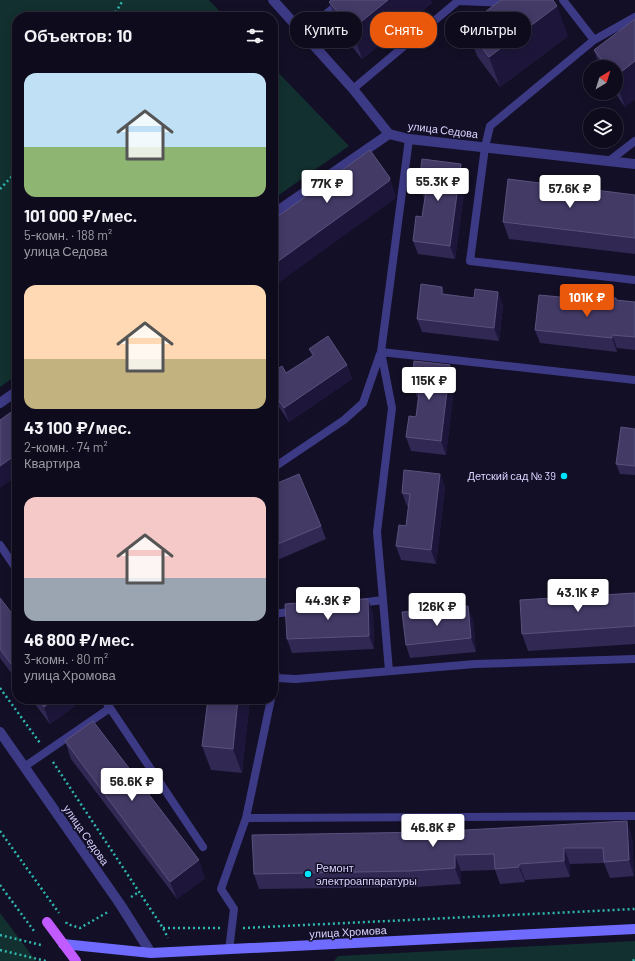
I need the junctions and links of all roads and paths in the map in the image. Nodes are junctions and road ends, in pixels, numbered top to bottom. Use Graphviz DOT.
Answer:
graph roads {
  1 [pos="123,0"];
  2 [pos="273,0"];
  3 [pos="343,0"];
  4 [pos="458,0"];
  5 [pos="516,0"];
  6 [pos="563,0"];
  7 [pos="116,12"];
  8 [pos="328,12"];
  9 [pos="635,17"];
  10 [pos="290,19"];
  11 [pos="594,40"];
  12 [pos="316,48"];
  13 [pos="353,89"];
  14 [pos="389,134"];
  15 [pos="409,139"];
  16 [pos="635,141"];
  17 [pos="485,147"];
  18 [pos="608,161"];
  19 [pos="635,164"];
  20 [pos="12,176"];
  21 [pos="0,189"];
  22 [pos="278,211"];
  23 [pos="635,280"];
  24 [pos="381,352"];
  25 [pos="635,380"];
  26 [pos="12,395"];
  27 [pos="0,403"];
  28 [pos="278,465"];
  29 [pos="0,545"];
  30 [pos="12,563"];
  31 [pos="383,600"];
  32 [pos="278,613"];
  33 [pos="635,658"];
  34 [pos="389,671"];
  35 [pos="278,678"];
  36 [pos="0,688"];
  37 [pos="107,704"];
  38 [pos="270,704"];
  39 [pos="110,708"];
  40 [pos="0,732"];
  41 [pos="46,751"];
  42 [pos="24,767"];
  43 [pos="635,816"];
  44 [pos="246,818"];
  45 [pos="0,830"];
  46 [pos="203,847"];
  47 [pos="0,885"];
  48 [pos="139,892"];
  49 [pos="120,904"];
  50 [pos="635,909"];
  51 [pos="47,922"];
  52 [pos="163,928"];
  53 [pos="231,928"];
  54 [pos="635,929"];
  55 [pos="34,931"];
  56 [pos="0,935"];
  57 [pos="63,944"];
  58 [pos="41,945"];
  59 [pos="0,950"];
  60 [pos="228,950"];
  61 [pos="175,952"];
  62 [pos="151,953"];
  63 [pos="635,958"];
  64 [pos="46,961"];
  65 [pos="76,961"];
  66 [pos="633,961"];
  1 -- 7 [label="path"];
  2 -- 10 [label="street"];
  3 -- 8 [label="lane"];
  4 -- 5 [label="lane"];
  4 -- 13 [label="lane"];
  6 -- 11 [label="lane"];
  9 -- 11 [label="lane"];
  11 -- 17 [label="lane"];
  12 -- 13 [label="street"];
  13 -- 14 [label="street"];
  14 -- 15 [label="street, улица Седова"];
  14 -- 22 [label="street"];
  15 -- 17 [label="street, улица Седова"];
  15 -- 24 [label="lane"];
  16 -- 18 [label="lane"];
  17 -- 18 [label="street, улица Седова"];
  17 -- 23 [label="lane"];
  18 -- 19 [label="street, улица Седова"];
  20 -- 21 [label="path"];
  24 -- 25 [label="lane"];
  24 -- 28 [label="lane"];
  24 -- 31 [label="lane"];
  26 -- 27 [label="street"];
  29 -- 30 [label="lane"];
  31 -- 32 [label="lane"];
  31 -- 34 [label="lane"];
  33 -- 34 [label="lane"];
  34 -- 35 [label="lane"];
  36 -- 41 [label="path"];
  37 -- 39 [label="lane"];
  38 -- 44 [label="lane"];
  39 -- 41 [label="lane"];
  39 -- 46 [label="lane"];
  40 -- 42 [label="street, улица Седова"];
  41 -- 42 [label="lane"];
  41 -- 48 [label="path"];
  42 -- 49 [label="street, улица Седова"];
  43 -- 44 [label="lane"];
  44 -- 53 [label="lane"];
  45 -- 49 [label="path"];
  47 -- 55 [label="path"];
  48 -- 49 [label="path"];
  48 -- 52 [label="path"];
  49 -- 62 [label="street, улица Седова"];
  50 -- 53 [label="path"];
  51 -- 57 [label="main road"];
  52 -- 53 [label="path"];
  52 -- 61 [label="path"];
  53 -- 60 [label="lane"];
  54 -- 60 [label="street, улица Хромова"];
  56 -- 58 [label="path"];
  57 -- 62 [label="street, улица Хромова"];
  57 -- 65 [label="main road"];
  59 -- 64 [label="path"];
  60 -- 61 [label="street, улица Хромова"];
  61 -- 62 [label="street, улица Хромова"];
  63 -- 66 [label="path"];
}
